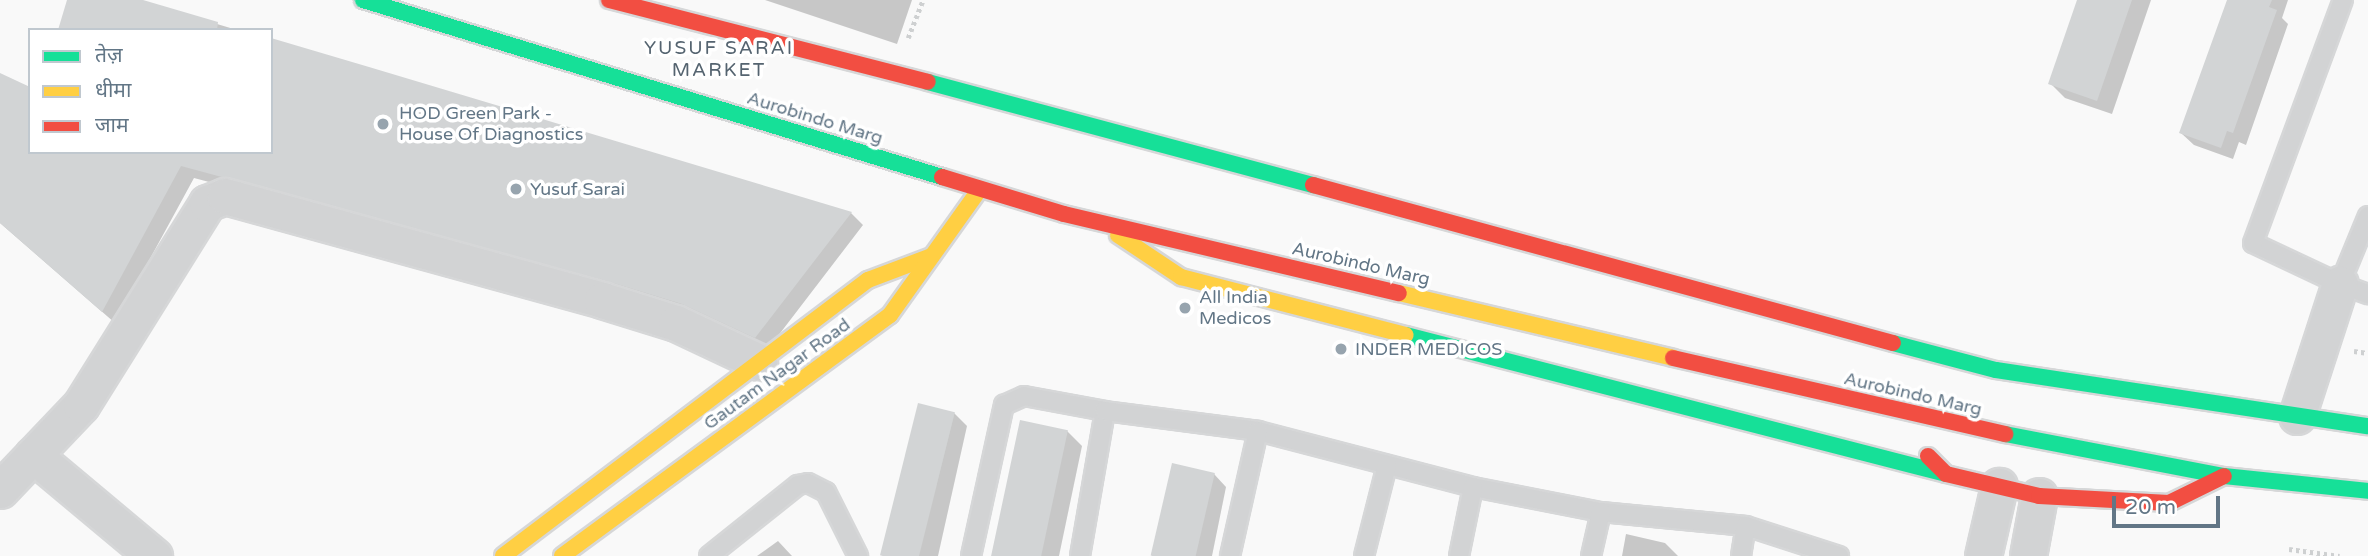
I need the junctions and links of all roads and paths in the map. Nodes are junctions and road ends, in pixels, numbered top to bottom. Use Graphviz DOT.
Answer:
graph roads {
  1 [pos="363,0"];
  2 [pos="610,0"];
  3 [pos="2343,0"];
  4 [pos="980,189"];
  5 [pos="2368,216"];
  6 [pos="1099,222"];
  7 [pos="932,256"];
  8 [pos="2354,289"];
  9 [pos="759,362"];
  10 [pos="1881,407"];
  11 [pos="1105,411"];
  12 [pos="2297,416"];
  13 [pos="1900,426"];
  14 [pos="2368,426"];
  15 [pos="1258,431"];
  16 [pos="1918,445"];
  17 [pos="33,455"];
  18 [pos="1387,465"];
  19 [pos="1946,474"];
  20 [pos="2224,476"];
  21 [pos="1998,486"];
  22 [pos="1473,487"];
  23 [pos="0,490"];
  24 [pos="2368,491"];
  25 [pos="2039,496"];
  26 [pos="1601,512"];
  27 [pos="1746,526"];
  28 [pos="2289,548"];
  29 [pos="1831,555"];
  30 [pos="154,556"];
  31 [pos="503,556"];
  32 [pos="562,556"];
  33 [pos="709,556"];
  34 [pos="858,556"];
  35 [pos="971,556"];
  36 [pos="1080,556"];
  37 [pos="1230,556"];
  38 [pos="1364,556"];
  39 [pos="1459,556"];
  40 [pos="1591,556"];
  41 [pos="1741,556"];
  42 [pos="1983,556"];
  43 [pos="2028,556"];
  44 [pos="2340,556"];
  1 -- 4 [label="main road, Aurobindo Marg"];
  2 -- 12 [label="main road"];
  3 -- 8 [label="lane"];
  4 -- 6 [label="main road, Aurobindo Marg"];
  4 -- 7 [label="main road, Gautam Nagar Road"];
  5 -- 8 [label="lane"];
  6 -- 10 [label="main road, Aurobindo Marg"];
  6 -- 19 [label="main road"];
  7 -- 9 [label="main road"];
  7 -- 32 [label="main road, Gautam Nagar Road"];
  8 -- 12 [label="street"];
  9 -- 17 [label="street"];
  9 -- 31 [label="main road"];
  10 -- 13 [label="main road"];
  10 -- 20 [label="main road, Aurobindo Marg"];
  11 -- 15 [label="lane"];
  11 -- 35 [label="lane"];
  11 -- 36 [label="lane"];
  12 -- 14 [label="main road"];
  15 -- 18 [label="lane"];
  15 -- 37 [label="lane"];
  16 -- 19 [label="main road"];
  17 -- 23 [label="street"];
  17 -- 30 [label="street"];
  18 -- 22 [label="lane"];
  18 -- 38 [label="lane"];
  19 -- 21 [label="main road"];
  20 -- 24 [label="main road, Aurobindo Marg"];
  20 -- 25 [label="main road"];
  21 -- 25 [label="main road"];
  21 -- 42 [label="street"];
  22 -- 26 [label="lane"];
  22 -- 39 [label="lane"];
  25 -- 43 [label="street"];
  26 -- 27 [label="lane"];
  26 -- 40 [label="lane"];
  27 -- 29 [label="lane"];
  27 -- 41 [label="lane"];
  28 -- 44 [label="path"];
  33 -- 34 [label="lane"];
}
